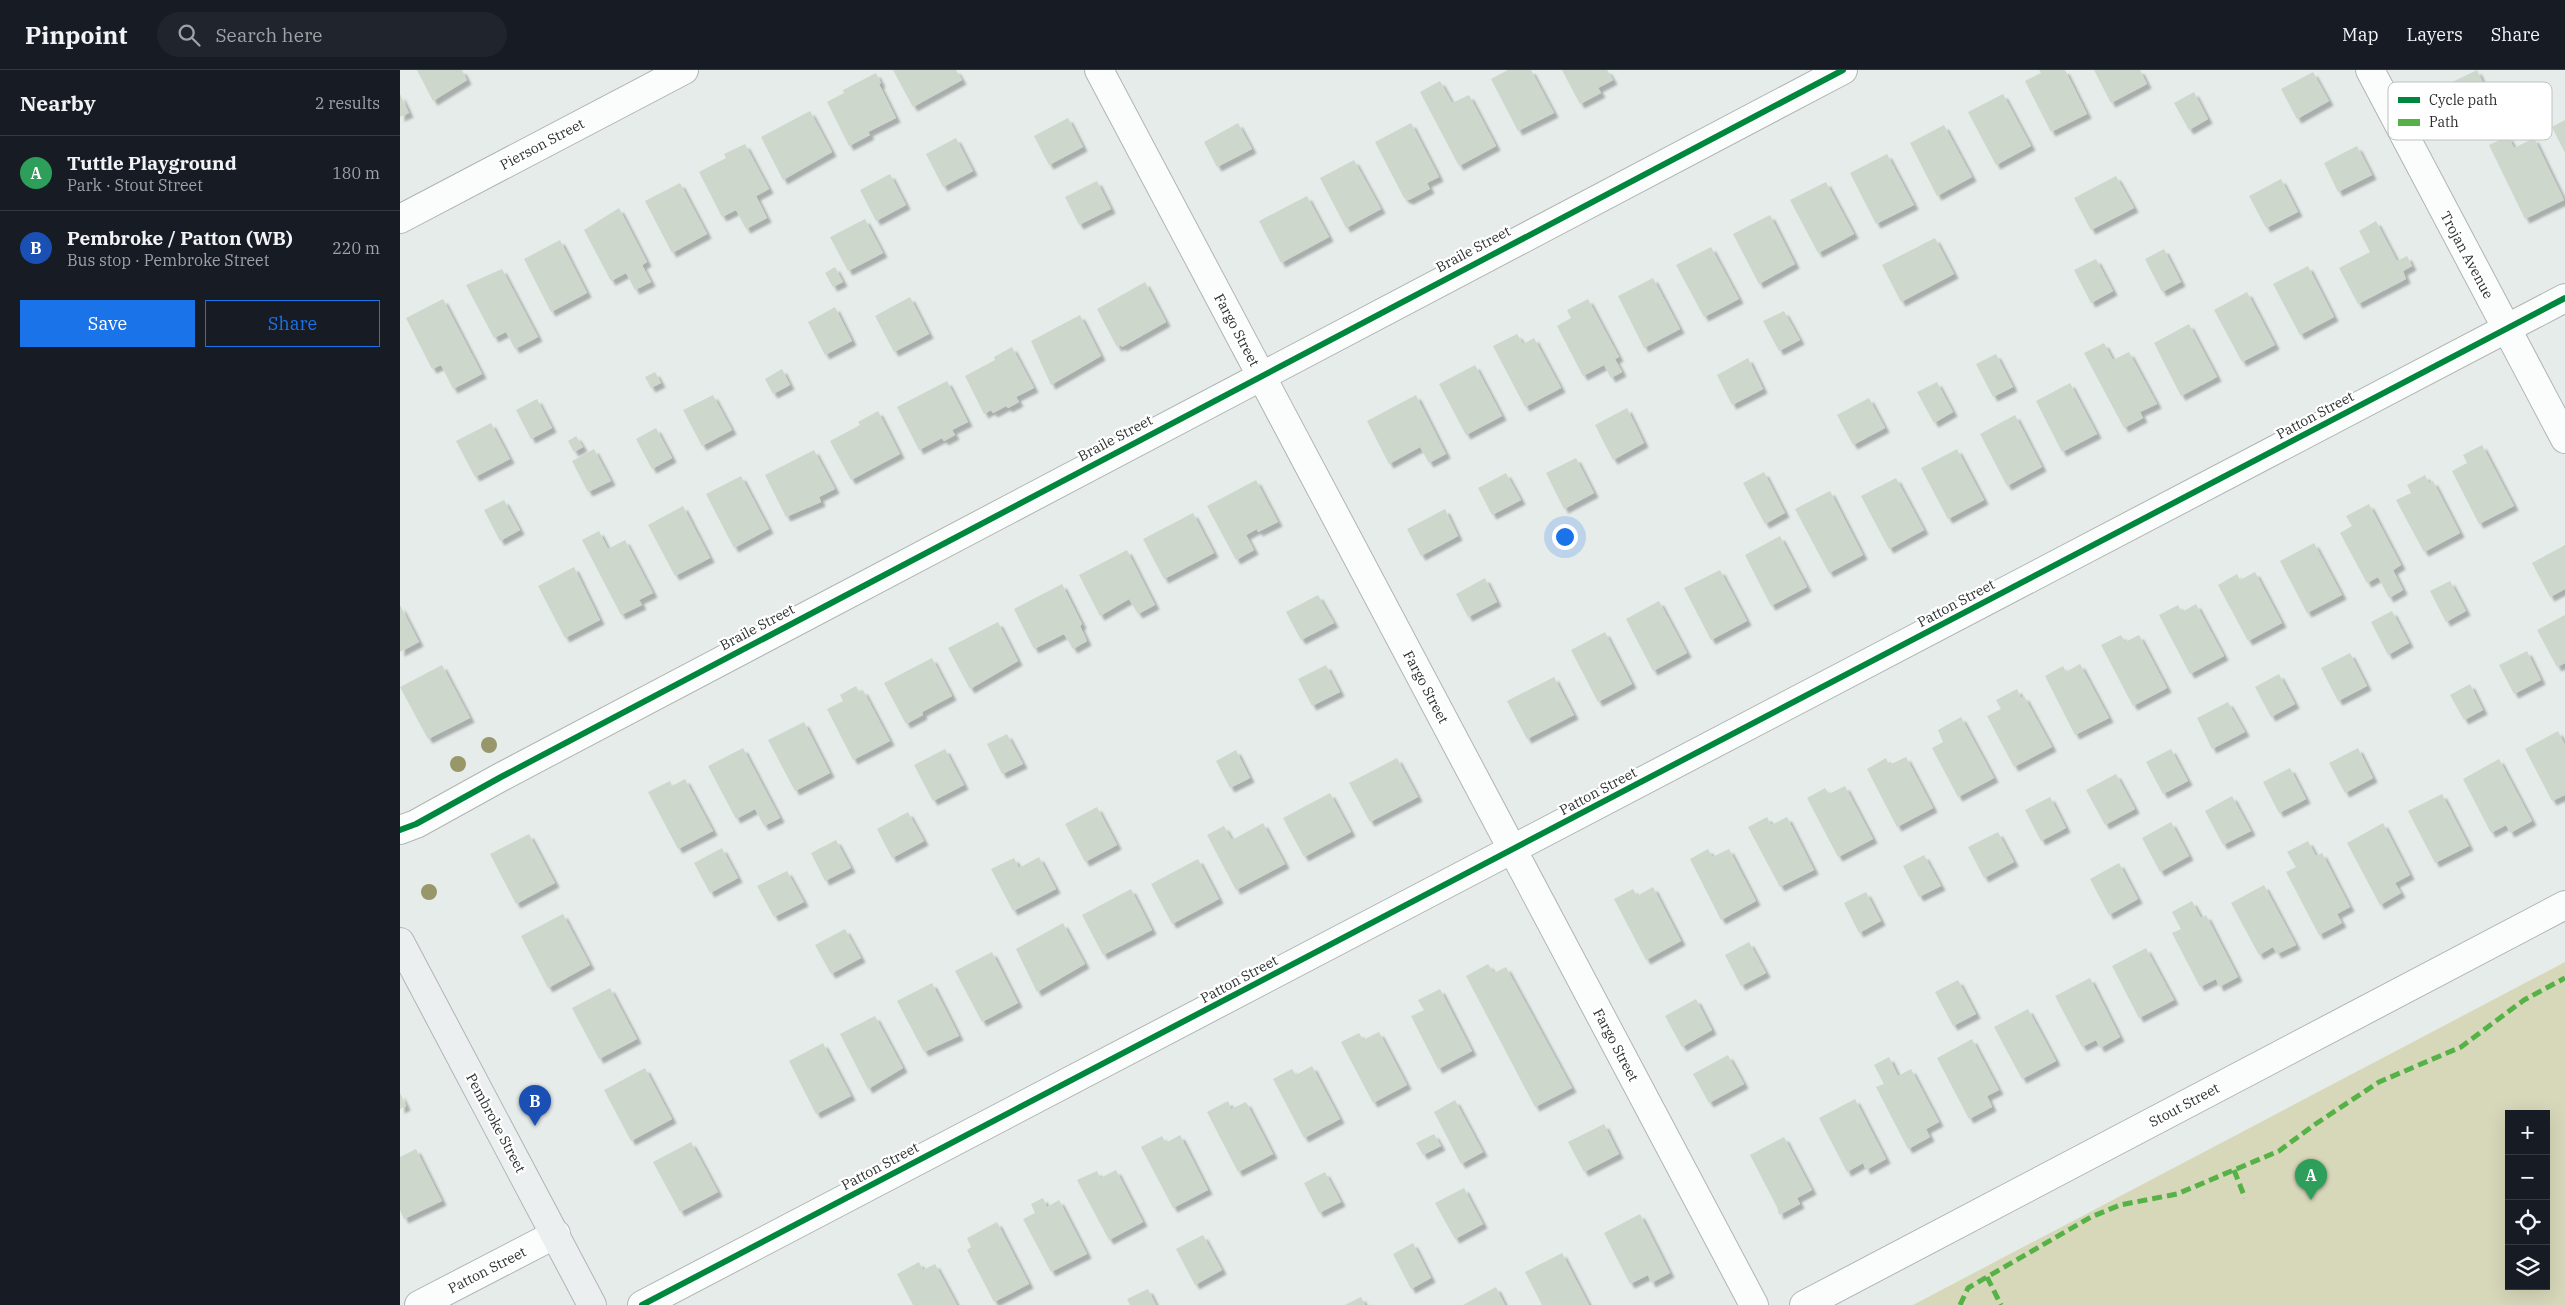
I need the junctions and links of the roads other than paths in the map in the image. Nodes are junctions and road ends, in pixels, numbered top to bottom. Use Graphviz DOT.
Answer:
graph roads {
  1 [pos="684,70"];
  2 [pos="1099,70"];
  3 [pos="1843,70"];
  4 [pos="2370,70"];
  5 [pos="2388,104"];
  6 [pos="2407,140"];
  7 [pos="400,219"];
  8 [pos="2565,298"];
  9 [pos="2506,329"];
  10 [pos="1261,375"];
  11 [pos="2565,439"];
  12 [pos="400,830"];
  13 [pos="1512,850"];
  14 [pos="2565,905"];
  15 [pos="400,942"];
  16 [pos="556,1234"];
  17 [pos="418,1305"];
  18 [pos="592,1305"];
  19 [pos="642,1305"];
  20 [pos="1754,1305"];
  21 [pos="1804,1305"];
  1 -- 7 [label="street, Pierson Street"];
  2 -- 10 [label="street, Fargo Street"];
  3 -- 10 [label="street, Braile Street"];
  4 -- 5 [label="street, Trojan Avenue"];
  6 -- 9 [label="street, Trojan Avenue"];
  8 -- 9 [label="street, Patton Street"];
  9 -- 11 [label="street, Trojan Avenue"];
  9 -- 13 [label="street, Patton Street"];
  10 -- 12 [label="street, Braile Street"];
  10 -- 13 [label="street, Fargo Street"];
  13 -- 19 [label="street, Patton Street"];
  13 -- 20 [label="street, Fargo Street"];
  14 -- 21 [label="street, Stout Street"];
  15 -- 16 [label="street, Pembroke Street"];
  16 -- 17 [label="street, Patton Street"];
  16 -- 18 [label="street, Pembroke Street"];
}
